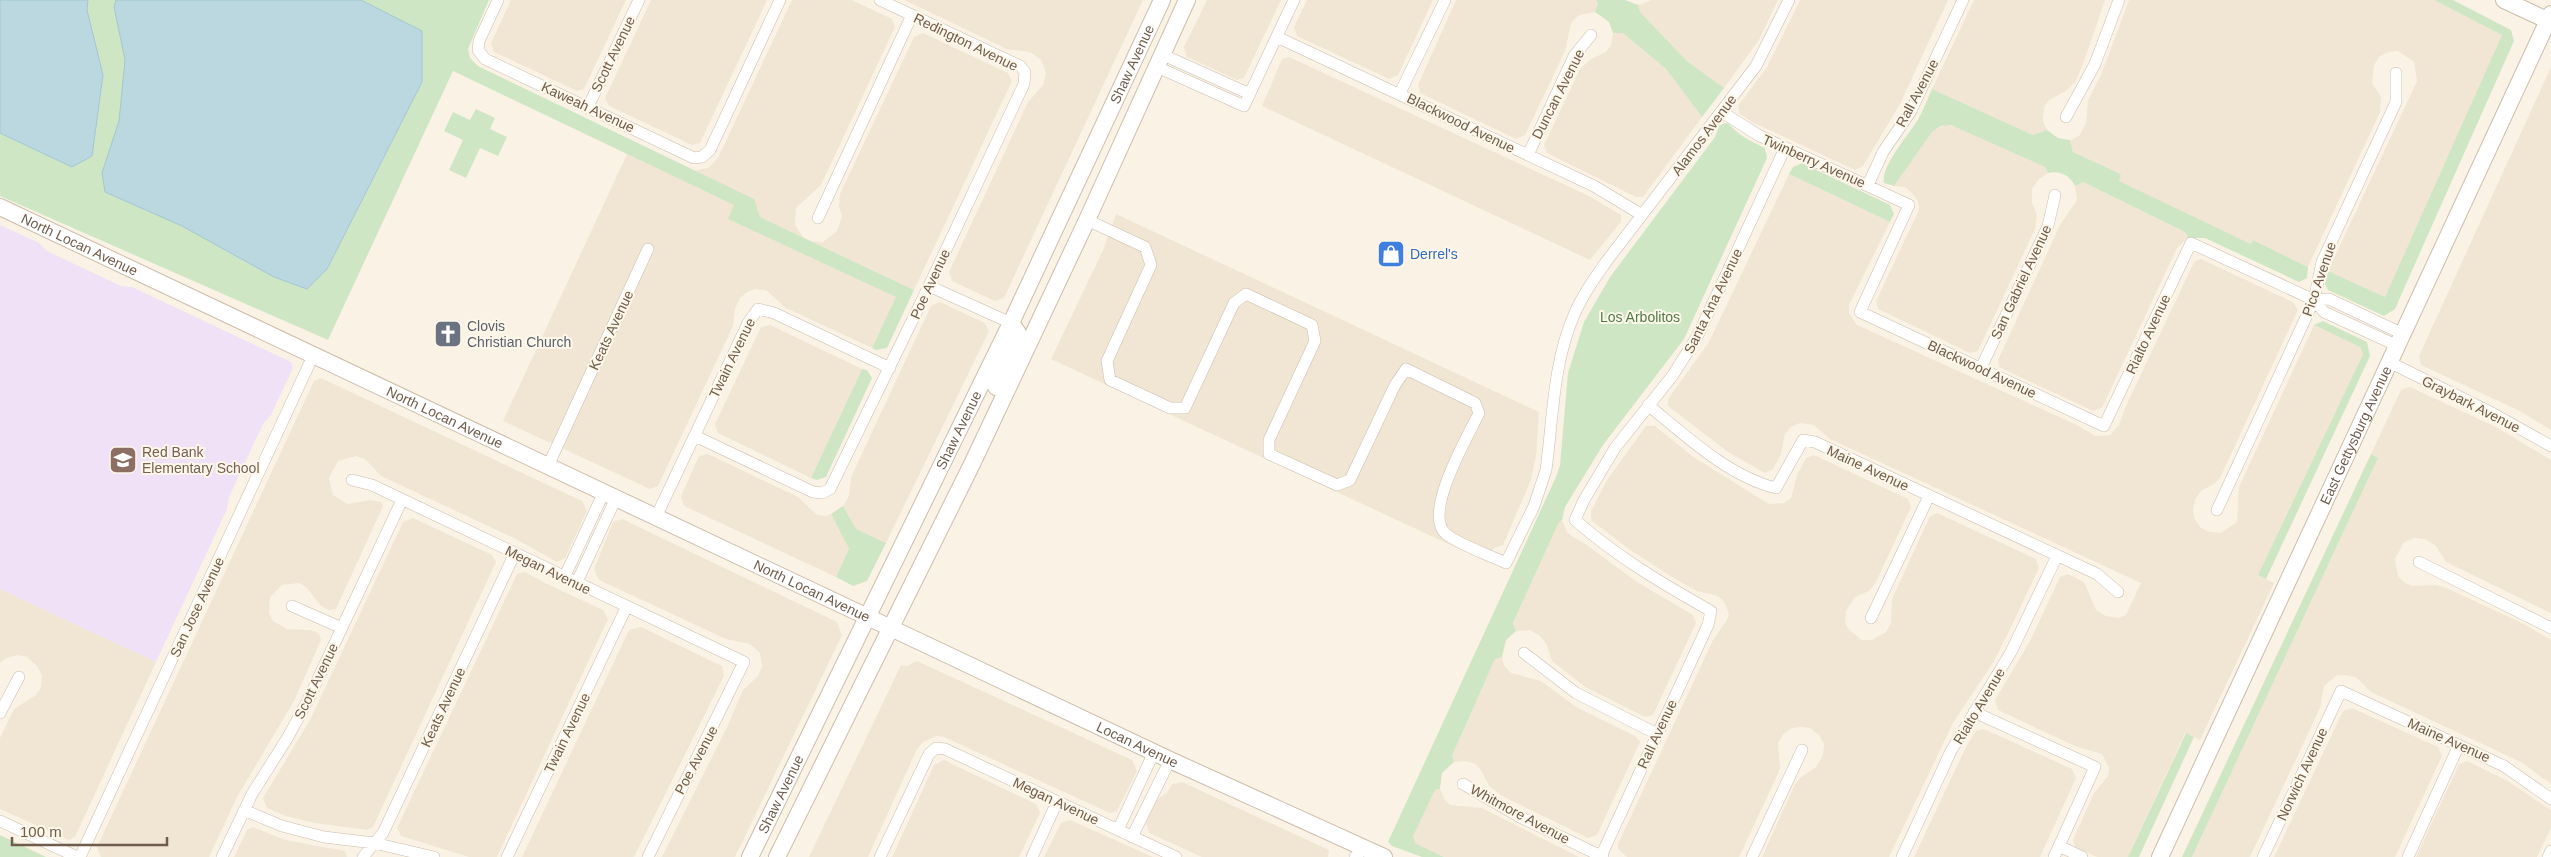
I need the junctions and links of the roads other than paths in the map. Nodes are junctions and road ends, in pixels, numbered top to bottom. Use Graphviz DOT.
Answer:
graph roads {
  1 [pos="498,0"];
  2 [pos="639,0"];
  3 [pos="780,0"];
  4 [pos="880,0"];
  5 [pos="1162,0"];
  6 [pos="1175,0"];
  7 [pos="1187,0"];
  8 [pos="1294,0"];
  9 [pos="1445,0"];
  10 [pos="1788,0"];
  11 [pos="1963,0"];
  12 [pos="2119,0"];
  13 [pos="2504,0"];
  14 [pos="912,15"];
  15 [pos="2550,19"];
  16 [pos="1591,35"];
  17 [pos="1277,37"];
  18 [pos="1158,60"];
  19 [pos="1025,72"];
  20 [pos="2396,73"];
  21 [pos="1400,93"];
  22 [pos="1250,94"];
  23 [pos="588,107"];
  24 [pos="1722,112"];
  25 [pos="2066,116"];
  26 [pos="1784,148"];
  27 [pos="1528,155"];
  28 [pos="1868,185"];
  29 [pos="2055,195"];
  30 [pos="0,207"];
  31 [pos="1642,215"];
  32 [pos="818,218"];
  33 [pos="1087,220"];
  34 [pos="648,249"];
  35 [pos="929,286"];
  36 [pos="2314,300"];
  37 [pos="1860,312"];
  38 [pos="1011,324"];
  39 [pos="2400,340"];
  40 [pos="313,356"];
  41 [pos="2391,363"];
  42 [pos="890,368"];
  43 [pos="1981,368"];
  44 [pos="1648,405"];
  45 [pos="2104,426"];
  46 [pos="695,436"];
  47 [pos="2551,446"];
  48 [pos="972,464"];
  49 [pos="548,466"];
  50 [pos="352,480"];
  51 [pos="610,495"];
  52 [pos="1929,496"];
  53 [pos="402,500"];
  54 [pos="2217,510"];
  55 [pos="656,517"];
  56 [pos="515,553"];
  57 [pos="2057,556"];
  58 [pos="2419,562"];
  59 [pos="564,578"];
  60 [pos="576,584"];
  61 [pos="2118,592"];
  62 [pos="292,606"];
  63 [pos="626,608"];
  64 [pos="1712,611"];
  65 [pos="868,616"];
  66 [pos="1871,618"];
  67 [pos="891,627"];
  68 [pos="342,628"];
  69 [pos="2551,628"];
  70 [pos="1524,652"];
  71 [pos="744,662"];
  72 [pos="19,677"];
  73 [pos="2341,691"];
  74 [pos="1974,712"];
  75 [pos="0,713"];
  76 [pos="1657,734"];
  77 [pos="2458,745"];
  78 [pos="1802,750"];
  79 [pos="1154,752"];
  80 [pos="1170,760"];
  81 [pos="1463,784"];
  82 [pos="2551,799"];
  83 [pos="1057,802"];
  84 [pos="244,810"];
  85 [pos="0,821"];
  86 [pos="1118,830"];
  87 [pos="1132,837"];
  88 [pos="374,843"];
  89 [pos="2059,846"];
  90 [pos="2551,851"];
  91 [pos="1361,854"];
  92 [pos="1602,856"];
  93 [pos="78,857"];
  94 [pos="222,857"];
  95 [pos="363,857"];
  96 [pos="434,857"];
  97 [pos="508,857"];
  98 [pos="648,857"];
  99 [pos="750,857"];
  100 [pos="777,857"];
  101 [pos="880,857"];
  102 [pos="1032,857"];
  103 [pos="1176,857"];
  104 [pos="1384,857"];
  105 [pos="1752,857"];
  106 [pos="1902,857"];
  107 [pos="2054,857"];
  108 [pos="2082,857"];
  109 [pos="2160,857"];
  110 [pos="2263,857"];
  111 [pos="2408,857"];
  112 [pos="2548,857"];
  1 -- 23 [label="street, Kaweah Avenue"];
  2 -- 23 [label="street, Scott Avenue"];
  3 -- 23 [label="street, Kaweah Avenue"];
  4 -- 14 [label="street, Redington Avenue"];
  5 -- 38 [label="street, Shaw Avenue"];
  6 -- 18 [label="street"];
  7 -- 18 [label="street, Shaw Avenue"];
  8 -- 17 [label="street"];
  9 -- 21 [label="street"];
  10 -- 24 [label="street, Alamos Avenue"];
  11 -- 28 [label="street, Rall Avenue"];
  12 -- 25 [label="street"];
  13 -- 15 [label="street"];
  14 -- 19 [label="street, Redington Avenue"];
  14 -- 32 [label="street"];
  15 -- 39 [label="street, East Gettysburg Avenue"];
  16 -- 27 [label="street, Duncan Avenue"];
  17 -- 21 [label="street, Blackwood Avenue"];
  17 -- 22 [label="street"];
  18 -- 22 [label="street"];
  18 -- 22 [label="street"];
  18 -- 33 [label="street, Shaw Avenue"];
  19 -- 35 [label="street, Poe Avenue"];
  20 -- 36 [label="street, Pico Avenue"];
  21 -- 27 [label="street, Blackwood Avenue"];
  24 -- 26 [label="street, Twinberry Avenue"];
  24 -- 31 [label="street, Alamos Avenue"];
  26 -- 28 [label="street, Twinberry Avenue"];
  26 -- 44 [label="street, Santa Ana Avenue"];
  27 -- 31 [label="street, Blackwood Avenue"];
  28 -- 37 [label="street, Twinberry Avenue"];
  29 -- 43 [label="street, San Gabriel Avenue"];
  30 -- 40 [label="street, North Locan Avenue"];
  31 -- 33 [label="street, Alamos Avenue"];
  33 -- 48 [label="street, Shaw Avenue"];
  34 -- 49 [label="street, Keats Avenue"];
  35 -- 38 [label="street"];
  35 -- 42 [label="street, Poe Avenue"];
  36 -- 39 [label="street"];
  36 -- 45 [label="street, Rialto Avenue"];
  36 -- 54 [label="street, Pico Avenue"];
  37 -- 43 [label="street, Blackwood Avenue"];
  38 -- 48 [label="street"];
  38 -- 65 [label="street, Shaw Avenue"];
  39 -- 41 [label="street, East Gettysburg Avenue"];
  40 -- 49 [label="street, North Locan Avenue"];
  40 -- 93 [label="street, San Jose Avenue"];
  41 -- 47 [label="street, Graybark Avenue"];
  41 -- 109 [label="street, East Gettysburg Avenue"];
  42 -- 46 [label="street, Poe Avenue"];
  42 -- 46 [label="street, Twain Avenue"];
  43 -- 45 [label="street, Blackwood Avenue"];
  44 -- 52 [label="street, Maine Avenue"];
  44 -- 64 [label="street, Santa Ana Avenue"];
  46 -- 55 [label="street, Twain Avenue"];
  48 -- 67 [label="street, Shaw Avenue"];
  49 -- 51 [label="street, North Locan Avenue"];
  50 -- 53 [label="street, Megan Avenue"];
  51 -- 55 [label="street, North Locan Avenue"];
  51 -- 59 [label="street"];
  51 -- 60 [label="street"];
  52 -- 57 [label="street, Maine Avenue"];
  52 -- 66 [label="street"];
  53 -- 56 [label="street, Megan Avenue"];
  53 -- 68 [label="street, Scott Avenue"];
  55 -- 65 [label="street, North Locan Avenue"];
  56 -- 59 [label="street, Megan Avenue"];
  56 -- 88 [label="street, Keats Avenue"];
  57 -- 61 [label="street, Maine Avenue"];
  57 -- 74 [label="street, Rialto Avenue"];
  58 -- 69 [label="street"];
  59 -- 60 [label="street, Megan Avenue"];
  60 -- 63 [label="street, Megan Avenue"];
  62 -- 68 [label="street"];
  63 -- 71 [label="street, Megan Avenue"];
  63 -- 97 [label="street, Twain Avenue"];
  64 -- 76 [label="street, Rall Avenue"];
  65 -- 67 [label="street, North Locan Avenue"];
  65 -- 99 [label="street, Shaw Avenue"];
  67 -- 79 [label="street, Locan Avenue"];
  67 -- 100 [label="street, Shaw Avenue"];
  68 -- 84 [label="street, Scott Avenue"];
  70 -- 76 [label="street"];
  71 -- 98 [label="street, Poe Avenue"];
  72 -- 75 [label="street"];
  73 -- 77 [label="street, Maine Avenue"];
  73 -- 110 [label="street, Norwich Avenue"];
  74 -- 89 [label="street"];
  74 -- 106 [label="street, Rialto Avenue"];
  76 -- 92 [label="street, Rall Avenue"];
  77 -- 82 [label="street, Maine Avenue"];
  77 -- 111 [label="street"];
  78 -- 105 [label="street"];
  79 -- 80 [label="street, Locan Avenue"];
  79 -- 86 [label="street"];
  80 -- 87 [label="street"];
  80 -- 91 [label="street, Locan Avenue"];
  81 -- 92 [label="street, Whitmore Avenue"];
  83 -- 86 [label="street, Megan Avenue"];
  83 -- 101 [label="street, Megan Avenue"];
  83 -- 102 [label="street"];
  84 -- 88 [label="street"];
  84 -- 94 [label="street, Scott Avenue"];
  85 -- 93 [label="street"];
  86 -- 87 [label="street, Megan Avenue"];
  87 -- 103 [label="street, Megan Avenue"];
  88 -- 95 [label="street, Keats Avenue"];
  88 -- 96 [label="street"];
  89 -- 107 [label="street"];
  89 -- 108 [label="street"];
  90 -- 112 [label="street"];
  91 -- 104 [label="street, Locan Avenue"];
}
